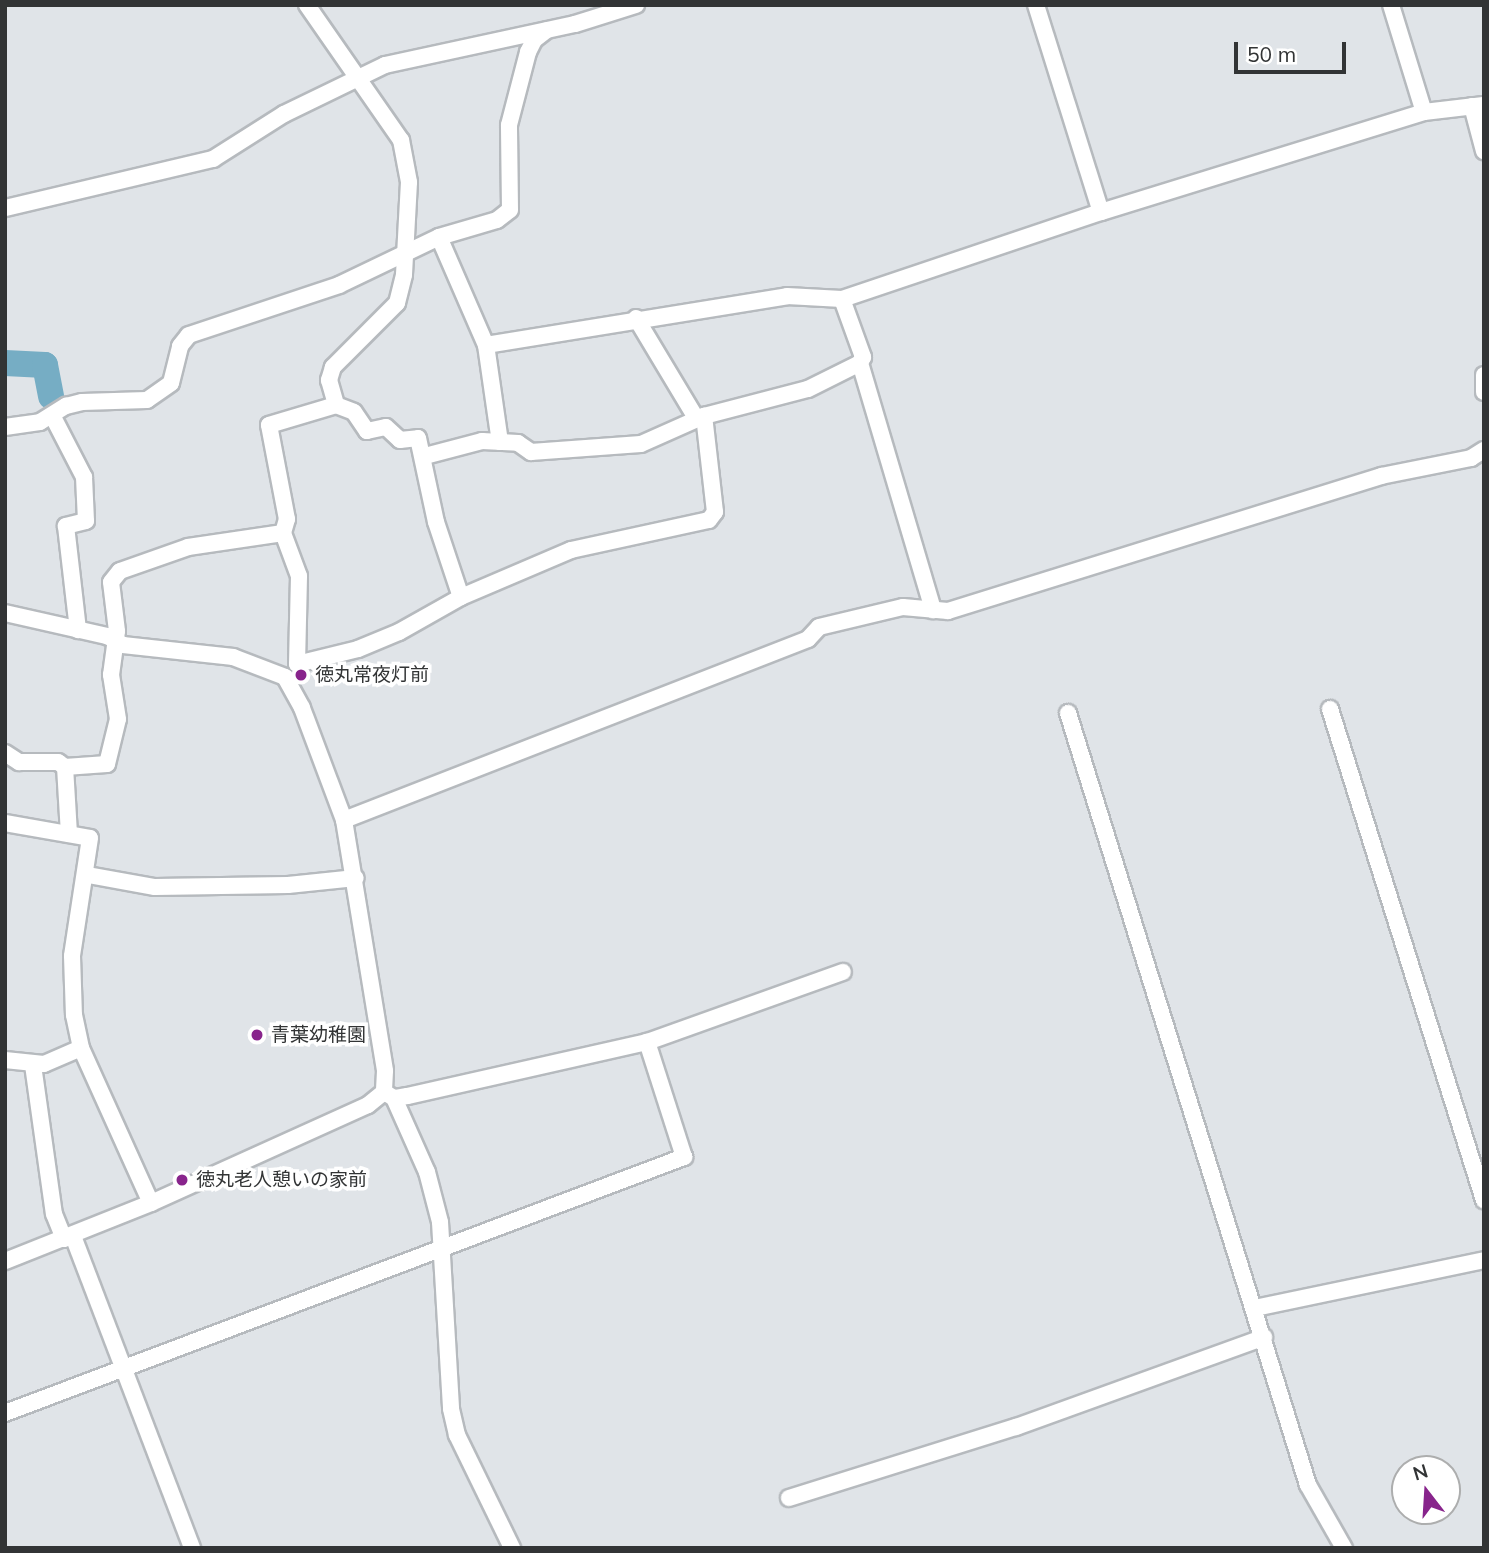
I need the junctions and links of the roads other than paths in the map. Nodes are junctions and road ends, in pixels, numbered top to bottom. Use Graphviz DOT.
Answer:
graph roads {
  1 [pos="307,5"];
  2 [pos="636,5"];
  3 [pos="1036,5"];
  4 [pos="1391,5"];
  5 [pos="549,28"];
  6 [pos="358,75"];
  7 [pos="1478,106"];
  8 [pos="1424,112"];
  9 [pos="1484,151"];
  10 [pos="5,208"];
  11 [pos="1101,212"];
  12 [pos="439,237"];
  13 [pos="401,255"];
  14 [pos="842,299"];
  15 [pos="636,318"];
  16 [pos="486,345"];
  17 [pos="1484,360"];
  18 [pos="860,363"];
  19 [pos="1484,368"];
  20 [pos="1484,375"];
  21 [pos="1484,392"];
  22 [pos="336,405"];
  23 [pos="53,417"];
  24 [pos="700,417"];
  25 [pos="5,427"];
  26 [pos="500,442"];
  27 [pos="1484,450"];
  28 [pos="425,456"];
  29 [pos="283,533"];
  30 [pos="461,597"];
  31 [pos="933,610"];
  32 [pos="5,613"];
  33 [pos="78,629"];
  34 [pos="115,640"];
  35 [pos="297,664"];
  36 [pos="285,677"];
  37 [pos="1330,709"];
  38 [pos="1068,713"];
  39 [pos="5,753"];
  40 [pos="65,767"];
  41 [pos="344,820"];
  42 [pos="5,823"];
  43 [pos="69,834"];
  44 [pos="88,876"];
  45 [pos="356,878"];
  46 [pos="843,972"];
  47 [pos="647,1042"];
  48 [pos="81,1048"];
  49 [pos="5,1060"];
  50 [pos="33,1065"];
  51 [pos="389,1095"];
  52 [pos="1484,1200"];
  53 [pos="151,1203"];
  54 [pos="69,1238"];
  55 [pos="443,1250"];
  56 [pos="1484,1260"];
  57 [pos="5,1261"];
  58 [pos="1255,1308"];
  59 [pos="1264,1337"];
  60 [pos="125,1369"];
  61 [pos="5,1413"];
  62 [pos="789,1498"];
  63 [pos="192,1548"];
  64 [pos="512,1548"];
  65 [pos="1343,1548"];
  1 -- 6 [label="street"];
  2 -- 5 [label="street"];
  3 -- 11 [label="street"];
  4 -- 8 [label="street"];
  5 -- 6 [label="street"];
  5 -- 12 [label="street"];
  6 -- 10 [label="street"];
  6 -- 13 [label="street"];
  7 -- 8 [label="street"];
  7 -- 9 [label="street"];
  8 -- 11 [label="street"];
  11 -- 14 [label="street"];
  12 -- 13 [label="street"];
  12 -- 16 [label="street"];
  13 -- 22 [label="street"];
  13 -- 23 [label="street"];
  14 -- 15 [label="street"];
  14 -- 18 [label="street"];
  15 -- 16 [label="street"];
  15 -- 24 [label="street"];
  16 -- 26 [label="street"];
  17 -- 19 [label="street"];
  18 -- 24 [label="street"];
  18 -- 31 [label="street"];
  20 -- 21 [label="street"];
  22 -- 28 [label="street"];
  22 -- 29 [label="street"];
  23 -- 25 [label="street"];
  23 -- 33 [label="street"];
  24 -- 26 [label="street"];
  24 -- 30 [label="street"];
  26 -- 28 [label="street"];
  27 -- 31 [label="street"];
  28 -- 30 [label="street"];
  29 -- 34 [label="street"];
  29 -- 35 [label="street"];
  30 -- 35 [label="street"];
  31 -- 41 [label="street"];
  32 -- 33 [label="street"];
  33 -- 34 [label="street"];
  34 -- 36 [label="street"];
  34 -- 40 [label="street"];
  35 -- 36 [label="street"];
  36 -- 41 [label="street"];
  37 -- 52 [label="street"];
  38 -- 58 [label="street"];
  39 -- 40 [label="street"];
  40 -- 43 [label="street"];
  41 -- 45 [label="street"];
  42 -- 43 [label="street"];
  43 -- 44 [label="street"];
  44 -- 45 [label="street"];
  44 -- 48 [label="street"];
  45 -- 51 [label="street"];
  46 -- 47 [label="street"];
  47 -- 51 [label="street"];
  47 -- 55 [label="street"];
  48 -- 50 [label="street"];
  48 -- 53 [label="street"];
  49 -- 50 [label="street"];
  50 -- 54 [label="street"];
  51 -- 53 [label="street"];
  51 -- 55 [label="street"];
  53 -- 54 [label="street"];
  54 -- 57 [label="street"];
  54 -- 60 [label="street"];
  55 -- 60 [label="street"];
  55 -- 64 [label="street"];
  56 -- 58 [label="street"];
  58 -- 59 [label="street"];
  59 -- 62 [label="street"];
  59 -- 65 [label="street"];
  60 -- 61 [label="street"];
  60 -- 63 [label="street"];
}
